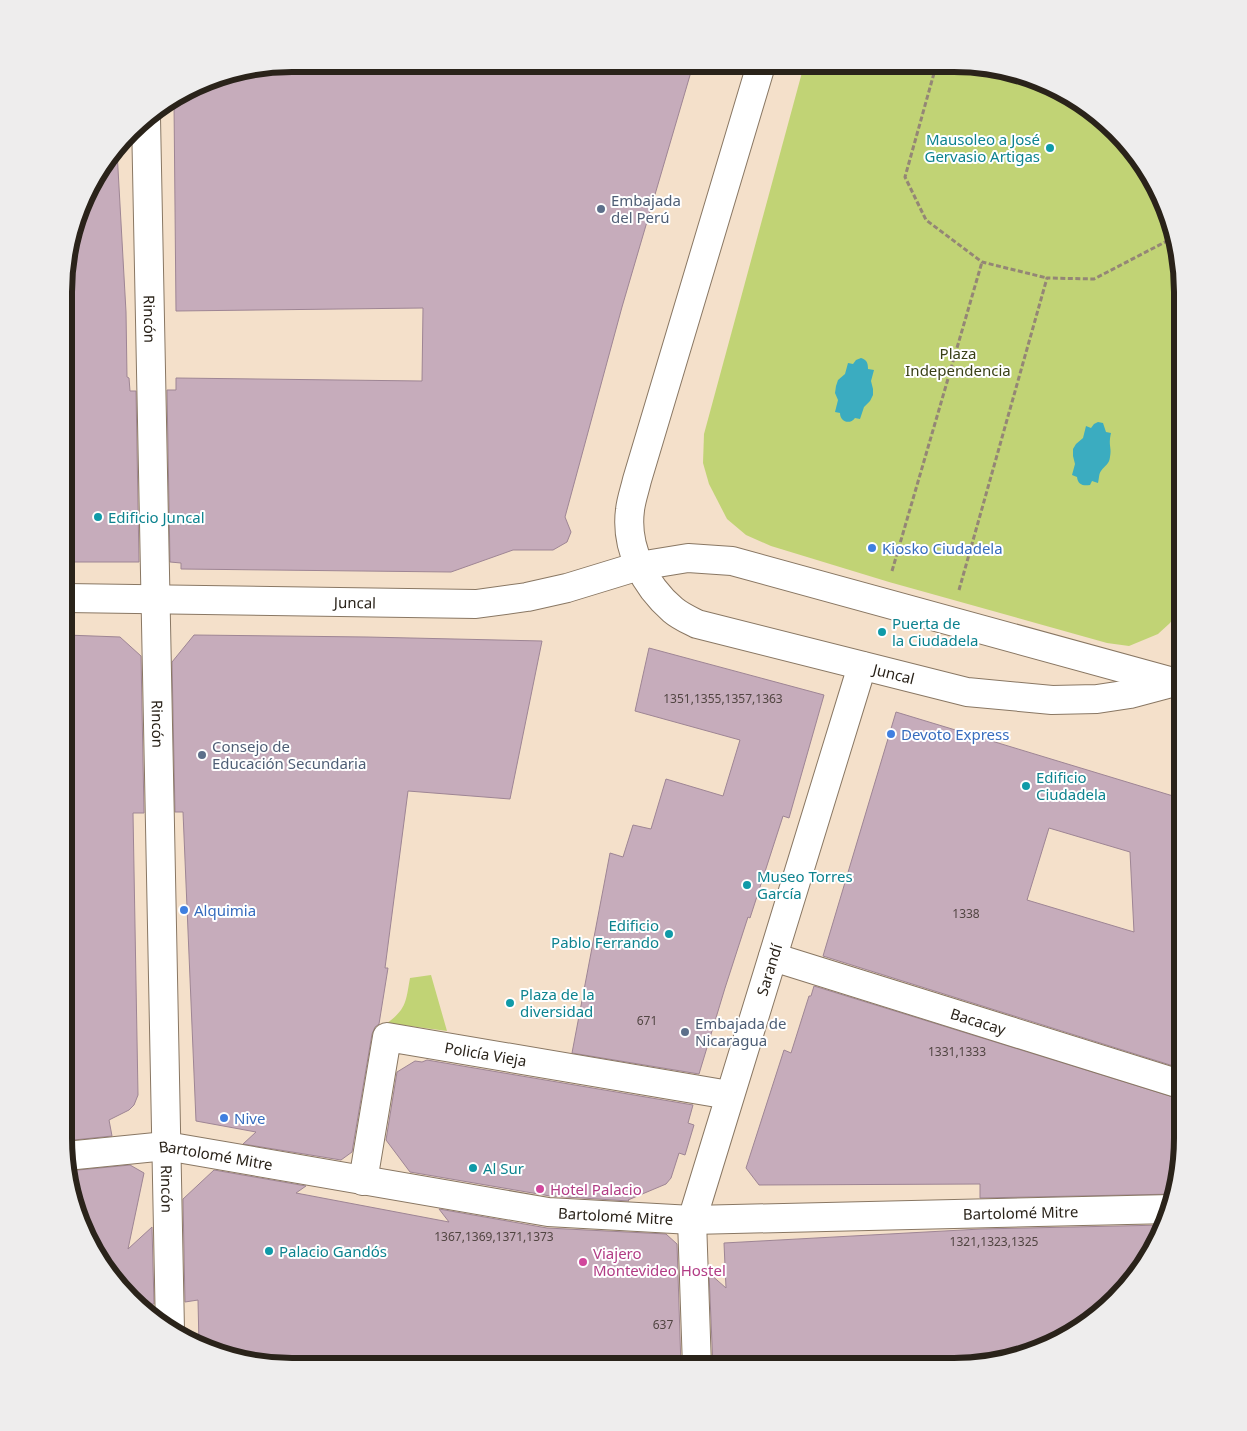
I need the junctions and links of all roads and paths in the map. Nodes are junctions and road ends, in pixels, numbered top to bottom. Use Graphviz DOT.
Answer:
graph roads {
  1 [pos="759,72"];
  2 [pos="934,72"];
  3 [pos="146,129"];
  4 [pos="1168,239"];
  5 [pos="982,262"];
  6 [pos="1046,278"];
  7 [pos="639,566"];
  8 [pos="892,572"];
  9 [pos="72,598"];
  10 [pos="155,599"];
  11 [pos="956,600"];
  12 [pos="862,666"];
  13 [pos="1174,681"];
  14 [pos="1174,683"];
  15 [pos="773,958"];
  16 [pos="1174,1082"];
  17 [pos="729,1095"];
  18 [pos="166,1146"];
  19 [pos="73,1155"];
  20 [pos="363,1181"];
  21 [pos="1163,1209"];
  22 [pos="692,1220"];
  23 [pos="170,1321"];
  24 [pos="697,1358"];
  1 -- 7 [label="street"];
  2 -- 5 [label="path"];
  3 -- 10 [label="street, Rincón"];
  4 -- 6 [label="path"];
  5 -- 6 [label="path"];
  5 -- 8 [label="path"];
  6 -- 11 [label="path"];
  7 -- 10 [label="street, Juncal"];
  7 -- 12 [label="street, Juncal"];
  7 -- 13 [label="street, Juncal"];
  9 -- 10 [label="street, Juncal"];
  10 -- 18 [label="street, Rincón"];
  12 -- 14 [label="street, Juncal"];
  12 -- 15 [label="street, Sarandí"];
  15 -- 16 [label="street, Bacacay"];
  15 -- 17 [label="street, Sarandí"];
  17 -- 20 [label="street, Policía Vieja"];
  17 -- 22 [label="street, Sarandí"];
  18 -- 19 [label="street, Bartolomé Mitre"];
  18 -- 20 [label="street, Bartolomé Mitre"];
  18 -- 23 [label="street, Rincón"];
  20 -- 22 [label="street, Bartolomé Mitre"];
  21 -- 22 [label="street, Bartolomé Mitre"];
  22 -- 24 [label="street, Sarandí"];
}
